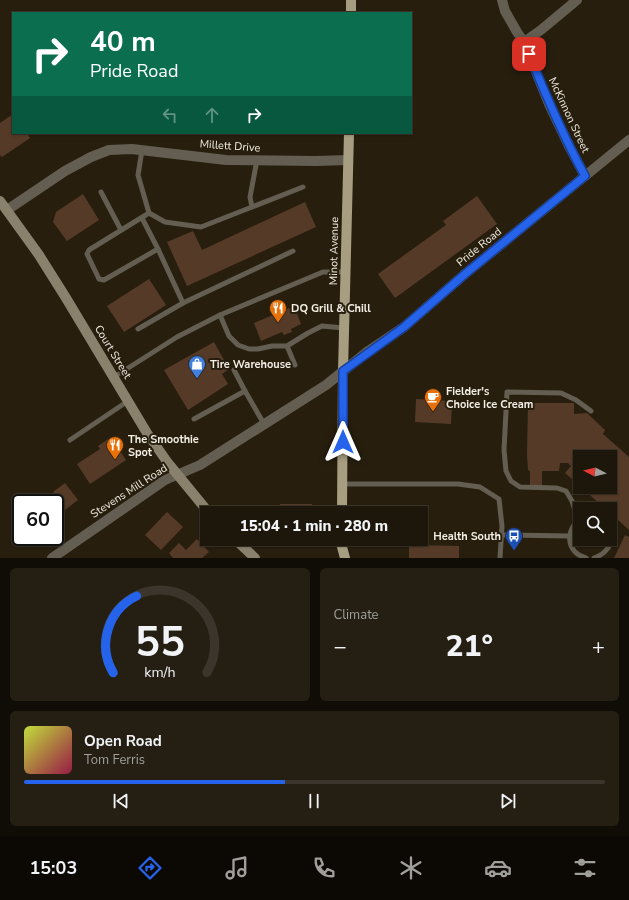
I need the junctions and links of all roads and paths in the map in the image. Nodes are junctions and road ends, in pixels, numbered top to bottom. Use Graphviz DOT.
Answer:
graph roads {
  1 [pos="351,0"];
  2 [pos="502,0"];
  3 [pos="577,0"];
  4 [pos="351,12"];
  5 [pos="524,42"];
  6 [pos="349,134"];
  7 [pos="629,140"];
  8 [pos="142,150"];
  9 [pos="257,160"];
  10 [pos="348,160"];
  11 [pos="585,176"];
  12 [pos="303,187"];
  13 [pos="101,192"];
  14 [pos="0,201"];
  15 [pos="252,207"];
  16 [pos="7,210"];
  17 [pos="149,213"];
  18 [pos="142,218"];
  19 [pos="121,230"];
  20 [pos="158,249"];
  21 [pos="293,251"];
  22 [pos="346,272"];
  23 [pos="183,304"];
  24 [pos="220,315"];
  25 [pos="344,328"];
  26 [pos="138,329"];
  27 [pos="287,346"];
  28 [pos="295,365"];
  29 [pos="234,370"];
  30 [pos="343,371"];
  31 [pos="114,377"];
  32 [pos="245,391"];
  33 [pos="128,401"];
  34 [pos="591,411"];
  35 [pos="194,420"];
  36 [pos="264,424"];
  37 [pos="70,440"];
  38 [pos="177,475"];
  39 [pos="342,484"];
  40 [pos="573,504"];
  41 [pos="203,506"];
  42 [pos="342,506"];
  43 [pos="573,526"];
  44 [pos="502,535"];
  45 [pos="569,536"];
  46 [pos="242,546"];
  47 [pos="341,546"];
  48 [pos="342,546"];
  49 [pos="609,546"];
  50 [pos="52,558"];
  51 [pos="255,558"];
  52 [pos="339,558"];
  53 [pos="344,558"];
  54 [pos="500,558"];
  55 [pos="586,558"];
  56 [pos="594,558"];
  1 -- 4 [label="main road"];
  2 -- 5 [label="street, McKinnon Street"];
  3 -- 5 [label="street"];
  5 -- 11 [label="street, McKinnon Street"];
  6 -- 10 [label="main road, Minot Avenue"];
  7 -- 11 [label="street, Pride Road"];
  8 -- 9 [label="street, Millett Drive"];
  8 -- 16 [label="street, Millett Drive"];
  8 -- 17 [label="lane"];
  9 -- 10 [label="street, Millett Drive"];
  9 -- 15 [label="lane"];
  10 -- 22 [label="main road, Minot Avenue"];
  11 -- 30 [label="street, Pride Road"];
  12 -- 15 [label="lane"];
  13 -- 19 [label="lane"];
  14 -- 16 [label="main road, Court Street"];
  15 -- 17 [label="lane"];
  16 -- 31 [label="main road, Court Street"];
  17 -- 18 [label="lane"];
  18 -- 19 [label="lane"];
  18 -- 20 [label="lane"];
  19 -- 20 [label="lane"];
  20 -- 23 [label="lane"];
  21 -- 23 [label="lane"];
  22 -- 24 [label="lane"];
  22 -- 25 [label="main road, Minot Avenue"];
  23 -- 26 [label="lane"];
  24 -- 27 [label="lane"];
  24 -- 31 [label="lane"];
  25 -- 27 [label="lane"];
  25 -- 30 [label="main road, Minot Avenue"];
  27 -- 28 [label="lane"];
  29 -- 32 [label="lane"];
  30 -- 36 [label="street, Stevens Mill Road"];
  30 -- 39 [label="main road, Minot Avenue"];
  31 -- 33 [label="main road, Court Street"];
  32 -- 35 [label="lane"];
  32 -- 36 [label="lane"];
  33 -- 37 [label="lane"];
  33 -- 38 [label="main road, Court Street"];
  34 -- 40 [label="lane"];
  36 -- 38 [label="street, Stevens Mill Road"];
  38 -- 41 [label="main road, Court Street"];
  38 -- 50 [label="street, Stevens Mill Road"];
  39 -- 42 [label="main road, Minot Avenue"];
  39 -- 44 [label="lane"];
  43 -- 45 [label="lane"];
  44 -- 45 [label="lane"];
  44 -- 54 [label="lane"];
  45 -- 55 [label="lane"];
  46 -- 51 [label="main road"];
  47 -- 52 [label="main road"];
  48 -- 53 [label="main road"];
  49 -- 56 [label="lane"];
}
